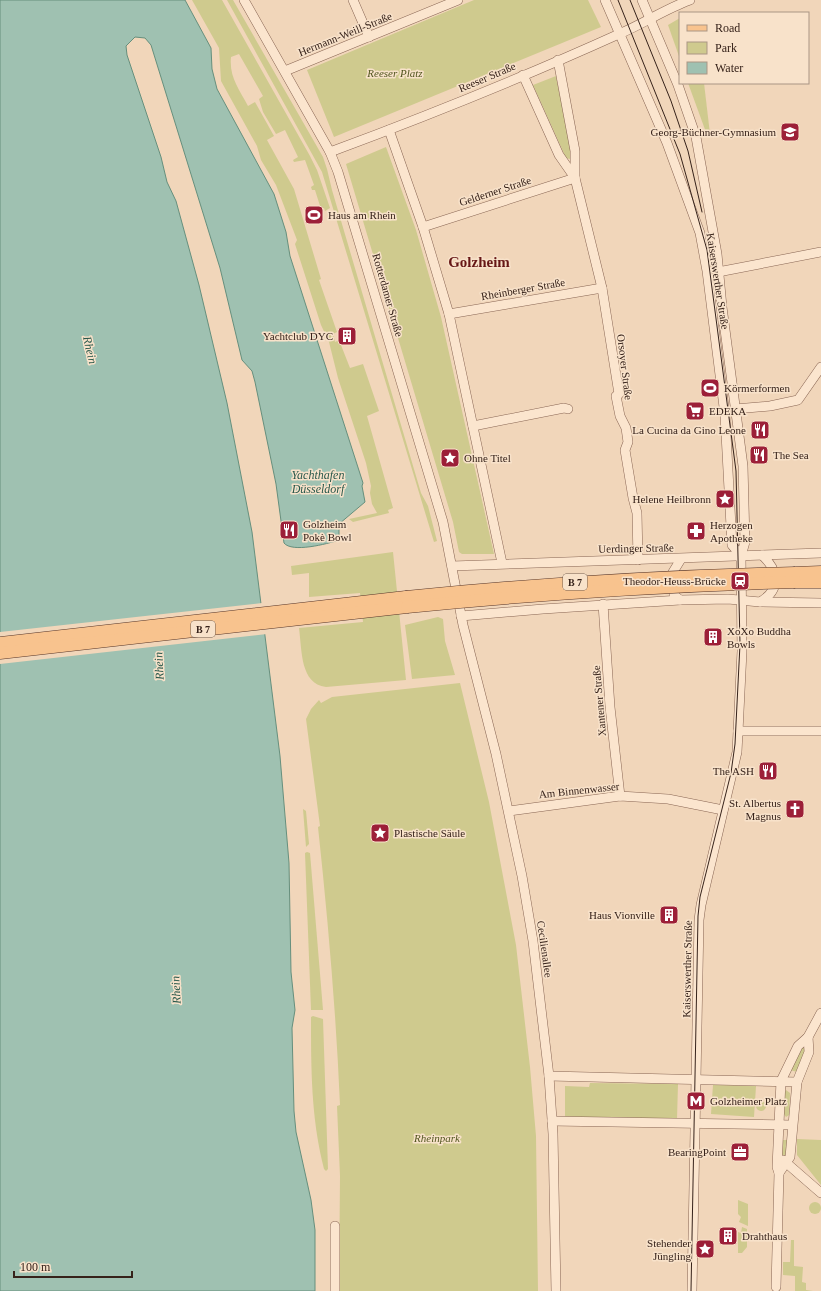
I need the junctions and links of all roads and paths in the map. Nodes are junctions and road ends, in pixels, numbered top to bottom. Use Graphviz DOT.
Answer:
graph roads {
  1 [pos="244,0"];
  2 [pos="353,0"];
  3 [pos="458,0"];
  4 [pos="605,0"];
  5 [pos="642,0"];
  6 [pos="690,0"];
  7 [pos="679,2"];
  8 [pos="650,18"];
  9 [pos="621,34"];
  10 [pos="368,37"];
  11 [pos="558,60"];
  12 [pos="285,71"];
  13 [pos="524,75"];
  14 [pos="389,130"];
  15 [pos="330,152"];
  16 [pos="575,178"];
  17 [pos="423,227"];
  18 [pos="821,252"];
  19 [pos="718,272"];
  20 [pos="602,288"];
  21 [pos="449,314"];
  22 [pos="821,367"];
  23 [pos="568,409"];
  24 [pos="735,409"];
  25 [pos="473,426"];
  26 [pos="821,553"];
  27 [pos="762,555"];
  28 [pos="741,556"];
  29 [pos="681,559"];
  30 [pos="638,560"];
  31 [pos="502,563"];
  32 [pos="452,566"];
  33 [pos="821,572"];
  34 [pos="795,578"];
  35 [pos="821,582"];
  36 [pos="680,600"];
  37 [pos="742,600"];
  38 [pos="406,602"];
  39 [pos="760,602"];
  40 [pos="821,602"];
  41 [pos="603,604"];
  42 [pos="461,616"];
  43 [pos="0,643"];
  44 [pos="0,653"];
  45 [pos="738,731"];
  46 [pos="821,731"];
  47 [pos="620,796"];
  48 [pos="723,810"];
  49 [pos="509,811"];
  50 [pos="821,1013"];
  51 [pos="808,1037"];
  52 [pos="549,1076"];
  53 [pos="697,1080"];
  54 [pos="781,1081"];
  55 [pos="797,1082"];
  56 [pos="552,1121"];
  57 [pos="696,1124"];
  58 [pos="779,1125"];
  59 [pos="792,1125"];
  60 [pos="778,1152"];
  61 [pos="787,1162"];
  62 [pos="779,1173"];
  63 [pos="821,1193"];
  64 [pos="334,1226"];
  65 [pos="776,1287"];
  66 [pos="335,1291"];
  67 [pos="556,1291"];
  68 [pos="692,1291"];
  1 -- 12 [label="street, Rotterdamer Straße"];
  2 -- 10 [label="street"];
  3 -- 10 [label="street, Hermann-Weill-Straße"];
  4 -- 9 [label="street, Kaiserswerther Straße"];
  5 -- 8 [label="street, Kaiserswerther Straße"];
  6 -- 7 [label="street, Reeser Straße"];
  7 -- 8 [label="street, Reeser Straße"];
  8 -- 9 [label="street, Reeser Straße"];
  8 -- 19 [label="street, Kaiserswerther Straße"];
  9 -- 11 [label="street, Reeser Straße"];
  9 -- 28 [label="street, Kaiserswerther Straße"];
  10 -- 12 [label="street, Hermann-Weill-Straße"];
  11 -- 13 [label="street, Reeser Straße"];
  11 -- 16 [label="street, Orsoyer Straße"];
  12 -- 15 [label="street, Rotterdamer Straße"];
  13 -- 14 [label="street, Reeser Straße"];
  13 -- 16 [label="street, Orsoyer Straße"];
  14 -- 15 [label="street, Reeser Straße"];
  14 -- 17 [label="street"];
  15 -- 32 [label="street, Rotterdamer Straße"];
  16 -- 17 [label="street, Gelderner Straße"];
  16 -- 20 [label="street, Orsoyer Straße"];
  17 -- 21 [label="street"];
  18 -- 19 [label="street"];
  19 -- 24 [label="street, Kaiserswerther Straße"];
  20 -- 21 [label="street, Rheinberger Straße"];
  20 -- 30 [label="street, Orsoyer Straße"];
  21 -- 25 [label="street"];
  22 -- 24 [label="street"];
  23 -- 25 [label="street"];
  24 -- 28 [label="street, Kaiserswerther Straße"];
  25 -- 31 [label="street"];
  26 -- 27 [label="street, Uerdinger Straße"];
  27 -- 28 [label="street, Uerdinger Straße"];
  27 -- 39 [label="street"];
  28 -- 29 [label="street, Uerdinger Straße"];
  28 -- 37 [label="street, Kaiserswerther Straße"];
  29 -- 30 [label="street, Uerdinger Straße"];
  29 -- 36 [label="street"];
  30 -- 31 [label="street, Uerdinger Straße"];
  31 -- 32 [label="street, Uerdinger Straße"];
  32 -- 42 [label="street, Rotterdamer Straße"];
  33 -- 34 [label="main road, B 7"];
  34 -- 35 [label="main road, B 7"];
  34 -- 38 [label="main road, B 7, bridge"];
  36 -- 37 [label="street"];
  36 -- 41 [label="street"];
  37 -- 39 [label="street"];
  37 -- 45 [label="street, Kaiserswerther Straße"];
  38 -- 43 [label="main road, B 7"];
  38 -- 44 [label="main road, B 7"];
  39 -- 40 [label="street"];
  41 -- 42 [label="street"];
  41 -- 47 [label="street, Xantener Straße"];
  42 -- 49 [label="street, Cecilienallee"];
  45 -- 46 [label="street"];
  45 -- 48 [label="street, Kaiserswerther Straße"];
  47 -- 48 [label="street, Am Binnenwasser"];
  47 -- 49 [label="street, Am Binnenwasser"];
  48 -- 53 [label="street, Kaiserswerther Straße"];
  49 -- 52 [label="street, Cecilienallee"];
  50 -- 51 [label="street"];
  51 -- 54 [label="street"];
  51 -- 55 [label="street"];
  52 -- 53 [label="street"];
  52 -- 56 [label="street, Cecilienallee"];
  53 -- 54 [label="street"];
  53 -- 57 [label="street, Kaiserswerther Straße"];
  54 -- 55 [label="street"];
  54 -- 58 [label="street"];
  55 -- 59 [label="street"];
  56 -- 57 [label="street"];
  56 -- 67 [label="street, Cecilienallee"];
  57 -- 58 [label="street"];
  57 -- 68 [label="street, Kaiserswerther Straße"];
  58 -- 59 [label="street"];
  58 -- 60 [label="street"];
  59 -- 61 [label="street"];
  60 -- 61 [label="street"];
  60 -- 62 [label="street"];
  61 -- 62 [label="street"];
  61 -- 63 [label="street"];
  62 -- 65 [label="street"];
  64 -- 66 [label="street"];
}
